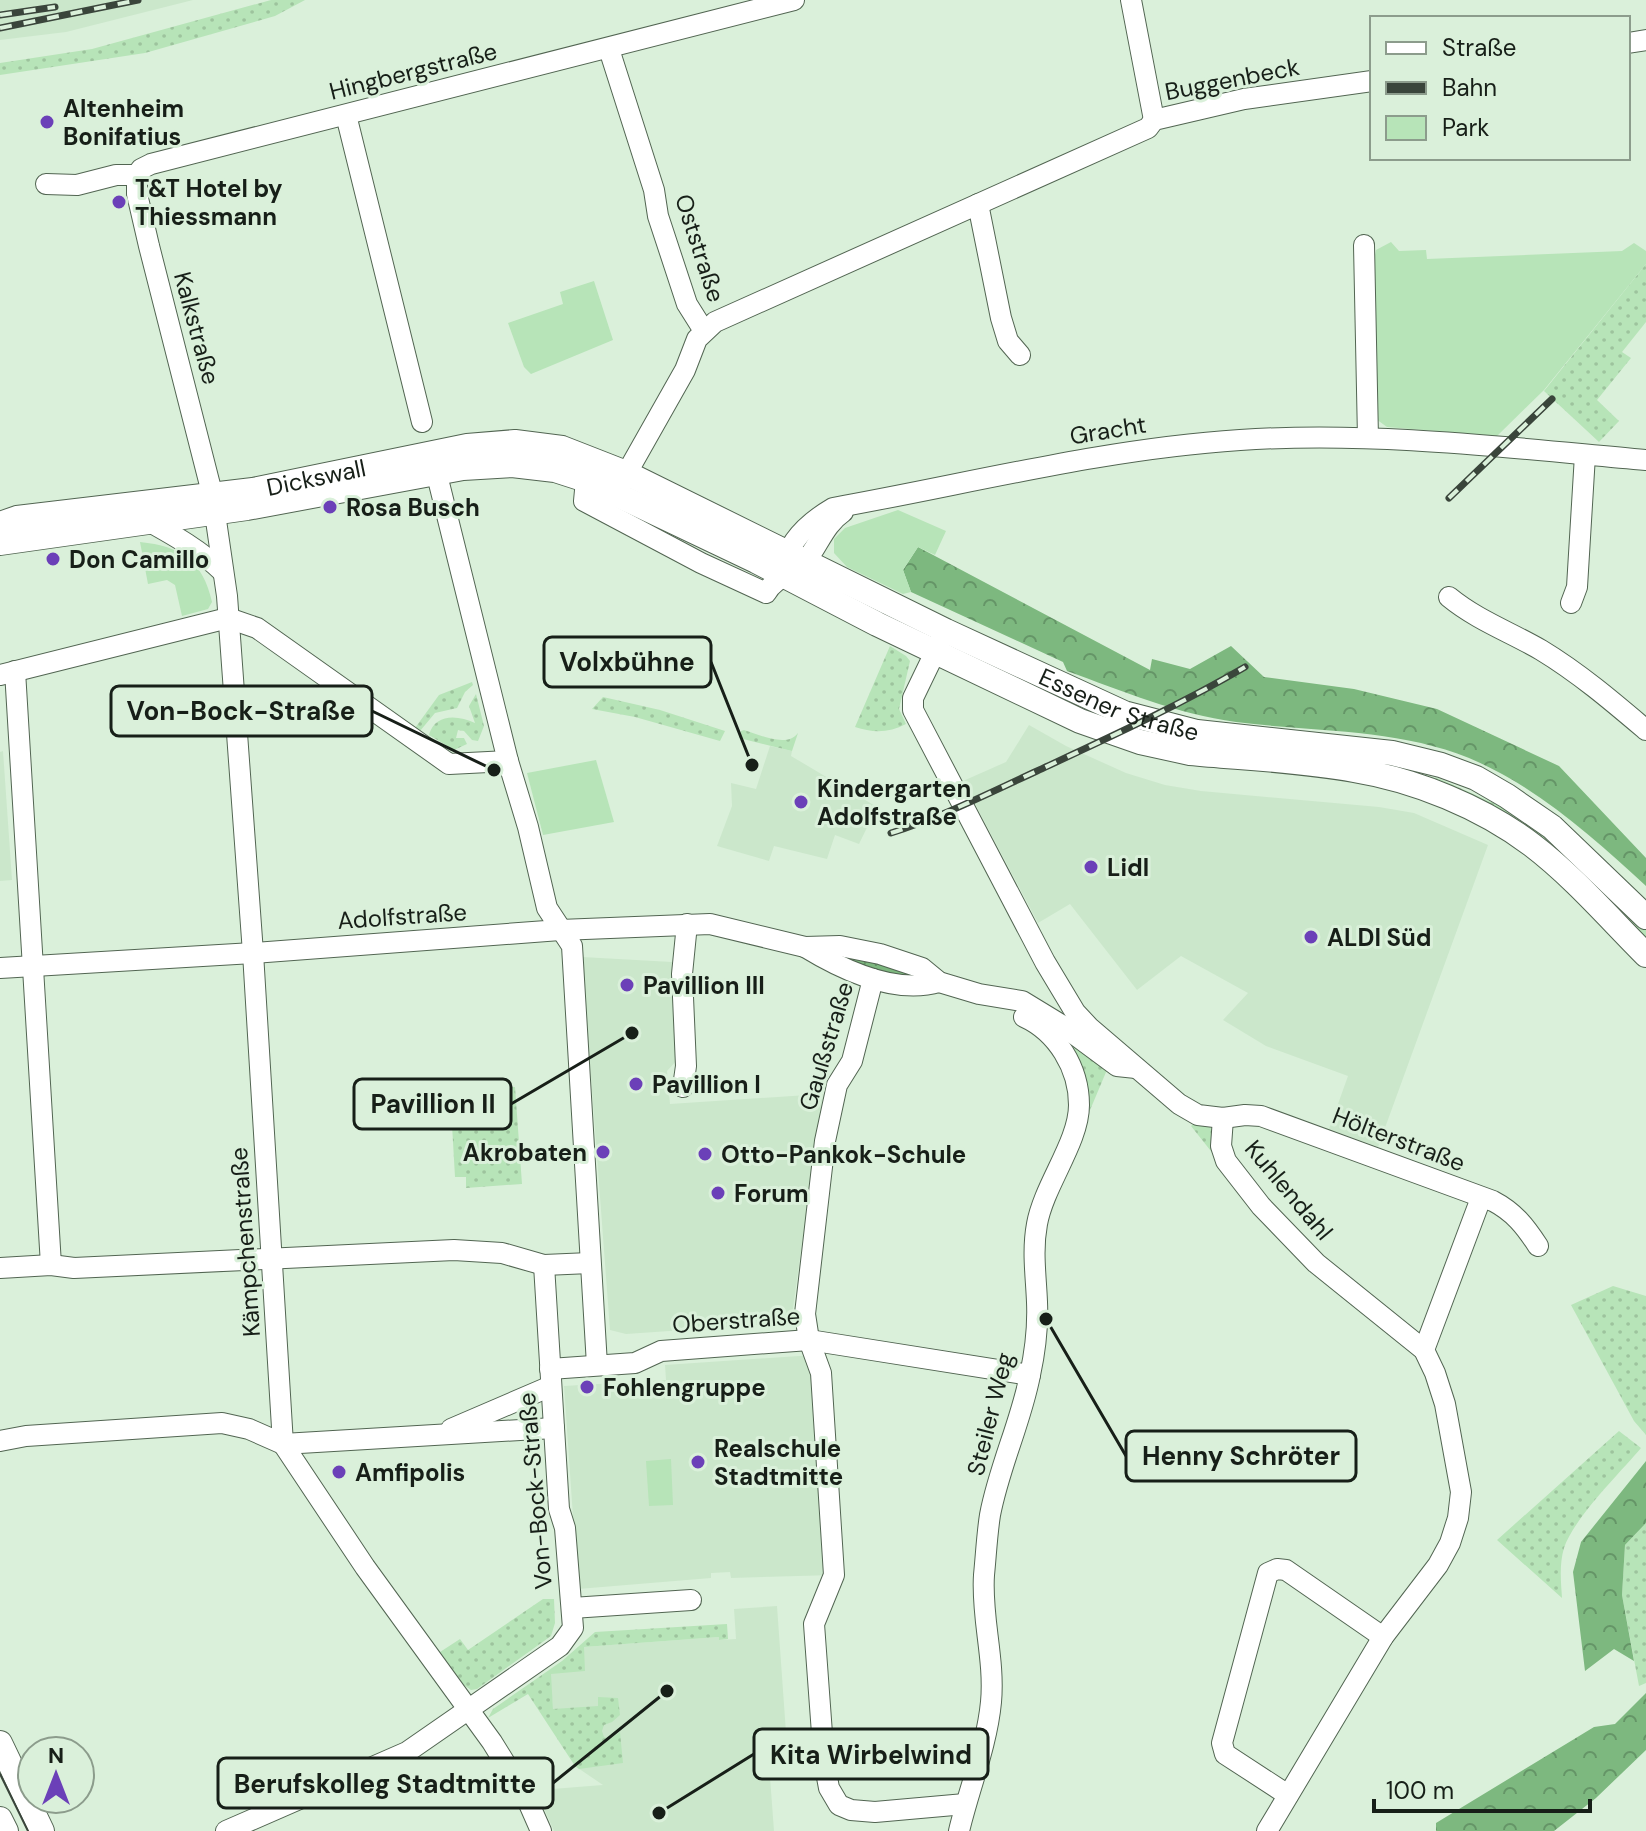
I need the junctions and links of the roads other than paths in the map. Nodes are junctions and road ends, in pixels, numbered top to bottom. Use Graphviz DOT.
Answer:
graph roads {
  1 [pos="794,0"];
  2 [pos="1131,0"];
  3 [pos="609,49"];
  4 [pos="1370,81"];
  5 [pos="346,115"];
  6 [pos="1154,120"];
  7 [pos="137,175"];
  8 [pos="46,184"];
  9 [pos="978,204"];
  10 [pos="1364,245"];
  11 [pos="704,331"];
  12 [pos="1020,355"];
  13 [pos="422,422"];
  14 [pos="1368,438"];
  15 [pos="1585,455"];
  16 [pos="1646,460"];
  17 [pos="434,463"];
  18 [pos="586,480"];
  19 [pos="620,484"];
  20 [pos="213,503"];
  21 [pos="6,520"];
  22 [pos="148,521"];
  23 [pos="0,543"];
  24 [pos="792,563"];
  25 [pos="223,572"];
  26 [pos="1449,597"];
  27 [pos="1571,603"];
  28 [pos="228,618"];
  29 [pos="940,641"];
  30 [pos="8,673"];
  31 [pos="1646,730"];
  32 [pos="508,761"];
  33 [pos="1646,917"];
  34 [pos="687,924"];
  35 [pos="560,930"];
  36 [pos="805,947"];
  37 [pos="253,953"];
  38 [pos="1646,955"];
  39 [pos="32,966"];
  40 [pos="0,968"];
  41 [pos="873,979"];
  42 [pos="939,982"];
  43 [pos="979,994"];
  44 [pos="1136,1068"];
  45 [pos="683,1087"];
  46 [pos="1223,1118"];
  47 [pos="1481,1198"];
  48 [pos="1538,1246"];
  49 [pos="272,1259"];
  50 [pos="590,1263"];
  51 [pos="51,1265"];
  52 [pos="544,1265"];
  53 [pos="0,1268"];
  54 [pos="809,1340"];
  55 [pos="1424,1350"];
  56 [pos="597,1365"];
  57 [pos="1030,1375"];
  58 [pos="551,1377"];
  59 [pos="554,1428"];
  60 [pos="440,1433"];
  61 [pos="0,1441"];
  62 [pos="283,1444"];
  63 [pos="691,1600"];
  64 [pos="572,1608"];
  65 [pos="1383,1637"];
  66 [pos="468,1708"];
  67 [pos="0,1743"];
  68 [pos="1288,1795"];
  69 [pos="965,1804"];
  70 [pos="0,1819"];
  71 [pos="6,1831"];
  72 [pos="42,1831"];
  73 [pos="226,1831"];
  74 [pos="541,1831"];
  75 [pos="959,1831"];
  76 [pos="1267,1831"];
  1 -- 3 [label="street, Hingbergstraße"];
  2 -- 6 [label="street"];
  3 -- 5 [label="street, Hingbergstraße"];
  3 -- 11 [label="street, Oststraße"];
  4 -- 6 [label="street, Buggenbeck"];
  5 -- 7 [label="street, Hingbergstraße"];
  5 -- 13 [label="street"];
  6 -- 9 [label="street, Buggenbeck"];
  7 -- 8 [label="street, Hingbergstraße"];
  7 -- 20 [label="street, Kalkstraße"];
  9 -- 11 [label="street, Buggenbeck"];
  9 -- 12 [label="street"];
  10 -- 14 [label="street"];
  11 -- 19 [label="street, Oststraße"];
  14 -- 15 [label="street, Gracht"];
  14 -- 24 [label="street, Gracht"];
  15 -- 16 [label="street, Gracht"];
  15 -- 27 [label="street"];
  17 -- 18 [label="main road, Dickswall"];
  17 -- 19 [label="main road, Dickswall"];
  17 -- 20 [label="main road, Dickswall"];
  17 -- 32 [label="street"];
  18 -- 19 [label="main road, Essener Straße"];
  18 -- 24 [label="street"];
  19 -- 24 [label="main road, Essener Straße"];
  20 -- 21 [label="main road, Dickswall"];
  20 -- 22 [label="main road, Dickswall"];
  20 -- 25 [label="street, Kämpchenstraße"];
  22 -- 23 [label="main road, Dickswall"];
  22 -- 25 [label="street"];
  24 -- 29 [label="main road, Essener Straße"];
  25 -- 28 [label="street, Kämpchenstraße"];
  26 -- 31 [label="street"];
  28 -- 30 [label="street"];
  28 -- 32 [label="street"];
  28 -- 37 [label="street, Kämpchenstraße"];
  29 -- 33 [label="main road, Essener Straße"];
  29 -- 38 [label="main road, Essener Straße"];
  29 -- 44 [label="street"];
  30 -- 39 [label="street"];
  32 -- 35 [label="street"];
  34 -- 35 [label="street, Adolfstraße"];
  34 -- 36 [label="street, Adolfstraße"];
  34 -- 45 [label="street"];
  35 -- 37 [label="street, Adolfstraße"];
  35 -- 50 [label="street"];
  36 -- 41 [label="street, Adolfstraße"];
  36 -- 42 [label="street, Adolfstraße"];
  37 -- 39 [label="street, Adolfstraße"];
  37 -- 49 [label="street, Kämpchenstraße"];
  39 -- 40 [label="street, Adolfstraße"];
  39 -- 51 [label="street"];
  41 -- 42 [label="street, Adolfstraße"];
  41 -- 54 [label="street, Gaußstraße"];
  42 -- 43 [label="street, Adolfstraße"];
  43 -- 44 [label="street, Adolfstraße"];
  43 -- 57 [label="street, Steiler Weg"];
  44 -- 46 [label="street"];
  46 -- 47 [label="street, Hölterstraße"];
  46 -- 55 [label="street, Kuhlendahl"];
  47 -- 48 [label="street, Hölterstraße"];
  47 -- 55 [label="street"];
  49 -- 51 [label="street"];
  49 -- 52 [label="street"];
  49 -- 62 [label="street, Kämpchenstraße"];
  50 -- 52 [label="street"];
  50 -- 56 [label="street"];
  51 -- 53 [label="street"];
  52 -- 58 [label="street"];
  54 -- 56 [label="street, Oberstraße"];
  54 -- 57 [label="street, Oberstraße"];
  54 -- 69 [label="street, Gaußstraße"];
  55 -- 65 [label="street, Kuhlendahl"];
  56 -- 58 [label="street, Oberstraße"];
  57 -- 69 [label="street, Steiler Weg"];
  58 -- 59 [label="street, Von-Bock-Straße"];
  58 -- 60 [label="street, Oberstraße"];
  59 -- 60 [label="street"];
  59 -- 64 [label="street, Von-Bock-Straße"];
  60 -- 62 [label="street"];
  61 -- 62 [label="street"];
  62 -- 66 [label="street"];
  63 -- 64 [label="street, Von-Bock-Straße"];
  64 -- 66 [label="street, Von-Bock-Straße"];
  65 -- 68 [label="street, Kuhlendahl"];
  65 -- 68 [label="street"];
  66 -- 73 [label="street, Von-Bock-Straße"];
  66 -- 74 [label="street"];
  67 -- 72 [label="main road"];
  68 -- 76 [label="street, Kuhlendahl"];
  69 -- 75 [label="street"];
  70 -- 71 [label="main road"];
}
